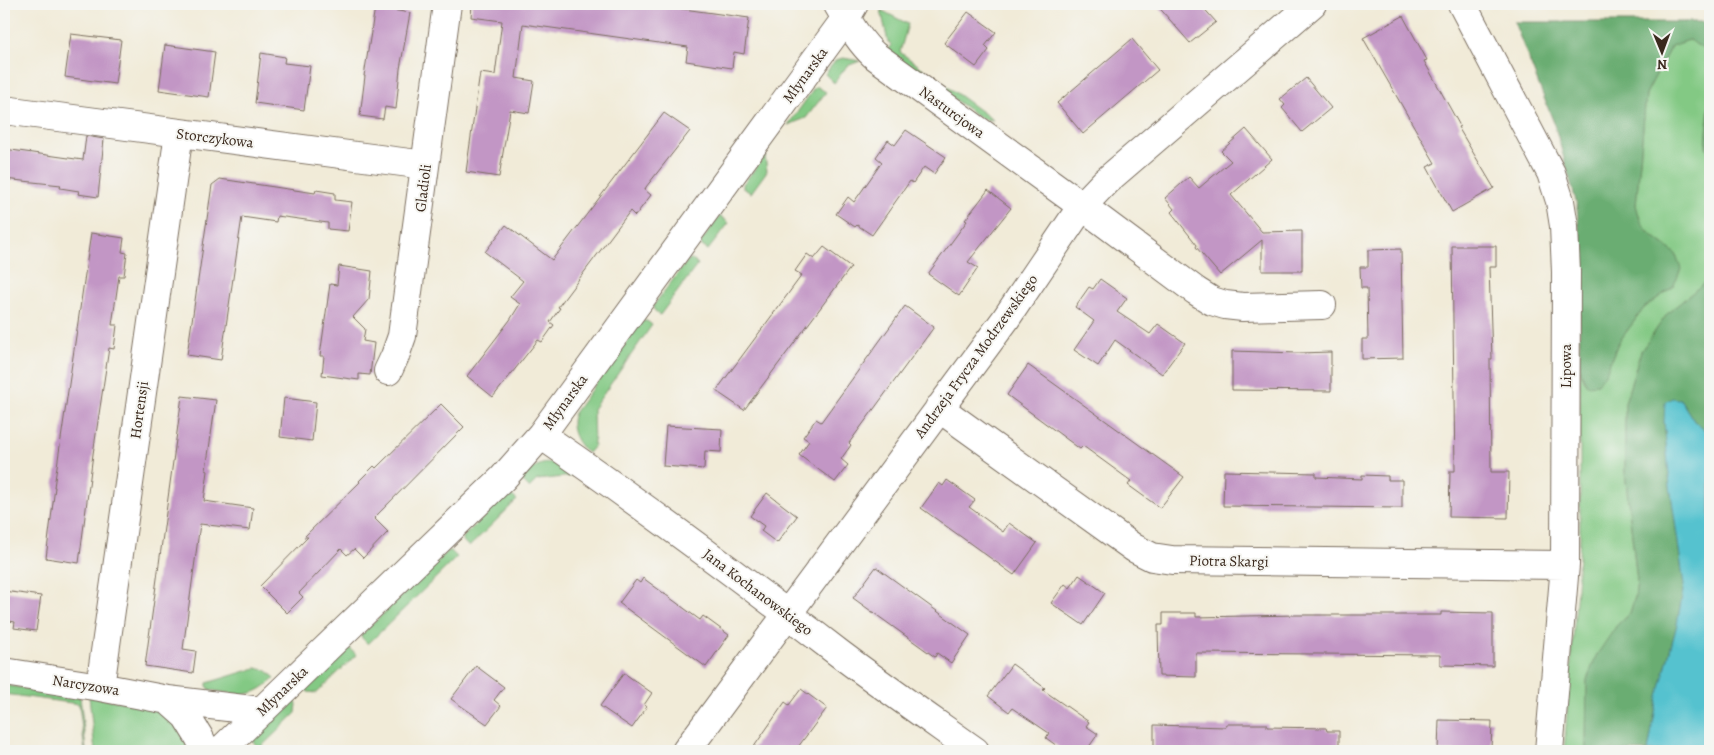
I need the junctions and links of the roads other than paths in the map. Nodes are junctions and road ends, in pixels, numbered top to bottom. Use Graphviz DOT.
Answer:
graph roads {
  1 [pos="448,4"];
  2 [pos="1312,4"];
  3 [pos="1462,4"];
  4 [pos="845,9"];
  5 [pos="4,110"];
  6 [pos="179,133"];
  7 [pos="426,165"];
  8 [pos="1082,206"];
  9 [pos="1322,305"];
  10 [pos="388,371"];
  11 [pos="939,408"];
  12 [pos="541,435"];
  13 [pos="1565,565"];
  14 [pos="789,614"];
  15 [pos="4,672"];
  16 [pos="100,687"];
  17 [pos="168,700"];
  18 [pos="262,711"];
  19 [pos="206,751"];
  20 [pos="220,751"];
  21 [pos="686,751"];
  22 [pos="975,751"];
  23 [pos="1550,751"];
  1 -- 7 [label="street, Gladioli"];
  2 -- 8 [label="street, Andrzeja Frycza Modrzewskiego"];
  3 -- 13 [label="street, Lipowa"];
  4 -- 8 [label="street, Nasturcjowa"];
  4 -- 12 [label="street, Młynarska"];
  5 -- 6 [label="street, Storczykowa"];
  6 -- 7 [label="street, Storczykowa"];
  6 -- 16 [label="street, Hortensji"];
  7 -- 10 [label="street, Gladioli"];
  8 -- 9 [label="street, Nasturcjowa"];
  8 -- 11 [label="street, Andrzeja Frycza Modrzewskiego"];
  11 -- 13 [label="street, Piotra Skargi"];
  11 -- 14 [label="street, Andrzeja Frycza Modrzewskiego"];
  12 -- 14 [label="street, Jana Kochanowskiego"];
  12 -- 18 [label="street, Młynarska"];
  13 -- 23 [label="street, Lipowa"];
  14 -- 21 [label="street, Andrzeja Frycza Modrzewskiego"];
  14 -- 22 [label="street, Jana Kochanowskiego"];
  15 -- 16 [label="street, Narcyzowa"];
  16 -- 17 [label="street, Narcyzowa"];
  17 -- 18 [label="street, Narcyzowa"];
  17 -- 19 [label="street"];
  18 -- 20 [label="street, Młynarska"];
}
